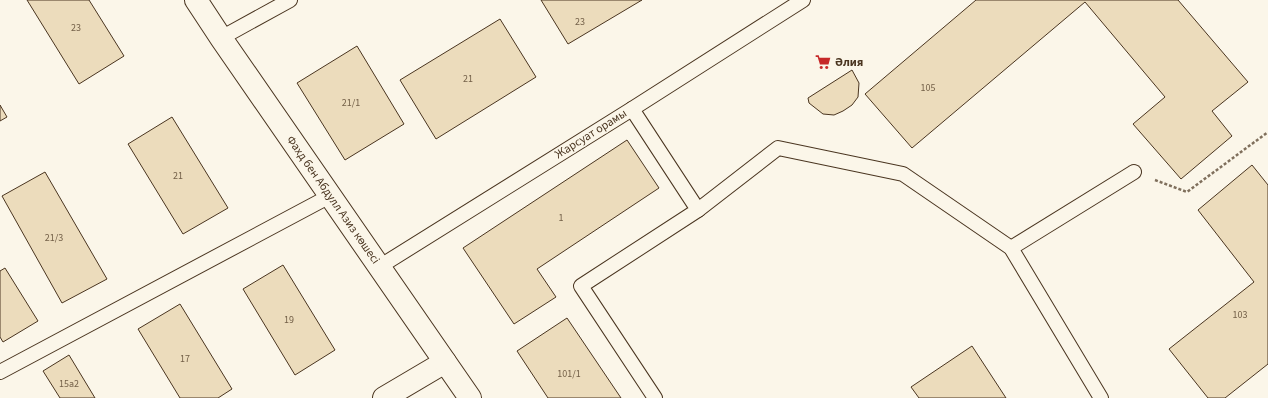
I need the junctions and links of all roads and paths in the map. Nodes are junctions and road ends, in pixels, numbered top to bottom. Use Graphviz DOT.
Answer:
graph roads {
  1 [pos="196,0"];
  2 [pos="290,0"];
  3 [pos="803,0"];
  4 [pos="221,38"];
  5 [pos="632,109"];
  6 [pos="1268,132"];
  7 [pos="1134,172"];
  8 [pos="330,196"];
  9 [pos="698,210"];
  10 [pos="1011,248"];
  11 [pos="379,267"];
  12 [pos="445,362"];
  13 [pos="0,372"];
  14 [pos="384,398"];
  15 [pos="470,398"];
  16 [pos="655,398"];
  17 [pos="1101,398"];
  1 -- 4 [label="street, Фахд бен Абдулл Азиз көшесі"];
  2 -- 4 [label="lane"];
  3 -- 5 [label="lane, Жарсуат орамы"];
  4 -- 8 [label="street, Фахд бен Абдулл Азиз көшесі"];
  5 -- 9 [label="lane"];
  5 -- 11 [label="lane, Жарсуат орамы"];
  6 -- 7 [label="path"];
  7 -- 10 [label="lane"];
  8 -- 11 [label="street, Фахд бен Абдулл Азиз көшесі"];
  8 -- 13 [label="lane"];
  9 -- 10 [label="lane"];
  9 -- 16 [label="lane"];
  10 -- 17 [label="lane"];
  11 -- 12 [label="street, Фахд бен Абдулл Азиз көшесі"];
  12 -- 14 [label="street"];
  12 -- 15 [label="street, Фахд бен Абдулл Азиз көшесі"];
}
